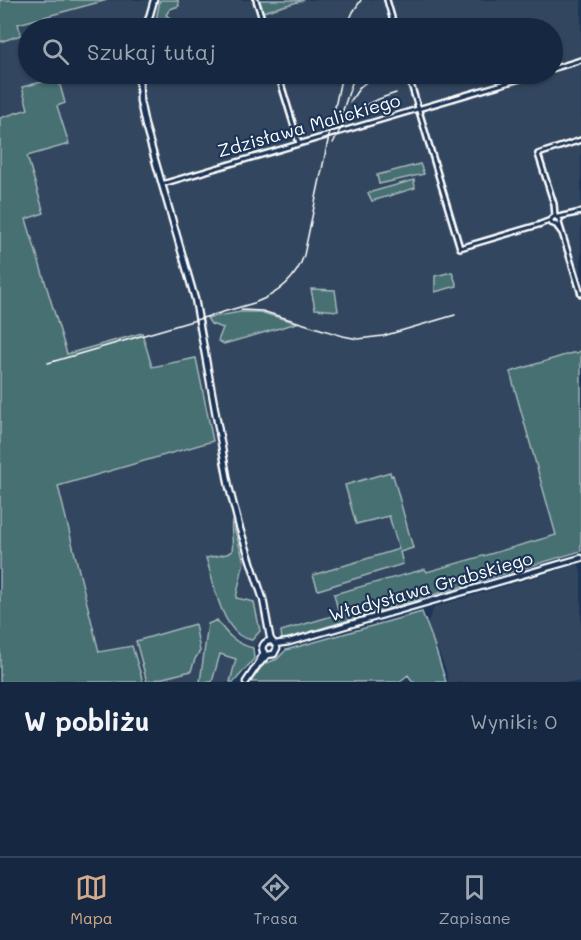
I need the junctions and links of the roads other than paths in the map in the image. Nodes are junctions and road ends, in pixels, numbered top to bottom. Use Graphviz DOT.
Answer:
graph roads {
  1 [pos="154,0"];
  2 [pos="256,0"];
  3 [pos="387,0"];
  4 [pos="149,18"];
  5 [pos="262,18"];
  6 [pos="392,18"];
  7 [pos="581,60"];
  8 [pos="563,66"];
  9 [pos="140,84"];
  10 [pos="281,84"];
  11 [pos="411,84"];
  12 [pos="502,84"];
  13 [pos="418,108"];
  14 [pos="581,140"];
  15 [pos="299,144"];
  16 [pos="162,184"];
  17 [pos="581,212"];
  18 [pos="556,221"];
  19 [pos="581,294"];
  20 [pos="581,558"];
  21 [pos="272,644"];
  22 [pos="266,654"];
  23 [pos="246,682"];
  1 -- 4 [label="street"];
  2 -- 5 [label="street"];
  3 -- 6 [label="street"];
  7 -- 8 [label="street"];
  9 -- 16 [label="street"];
  10 -- 15 [label="street"];
  11 -- 13 [label="street"];
  12 -- 13 [label="street"];
  13 -- 15 [label="street, Zdzisława Malickiego"];
  13 -- 18 [label="street, Zdzisława Malickiego"];
  14 -- 18 [label="street"];
  15 -- 16 [label="street, Zdzisława Malickiego"];
  16 -- 21 [label="street"];
  17 -- 18 [label="street, Zdzisława Malickiego"];
  18 -- 19 [label="street"];
  20 -- 21 [label="street, Władysława Grabskiego"];
  21 -- 22 [label="street, Władysława Grabskiego"];
  21 -- 22 [label="street"];
  22 -- 23 [label="street"];
}
